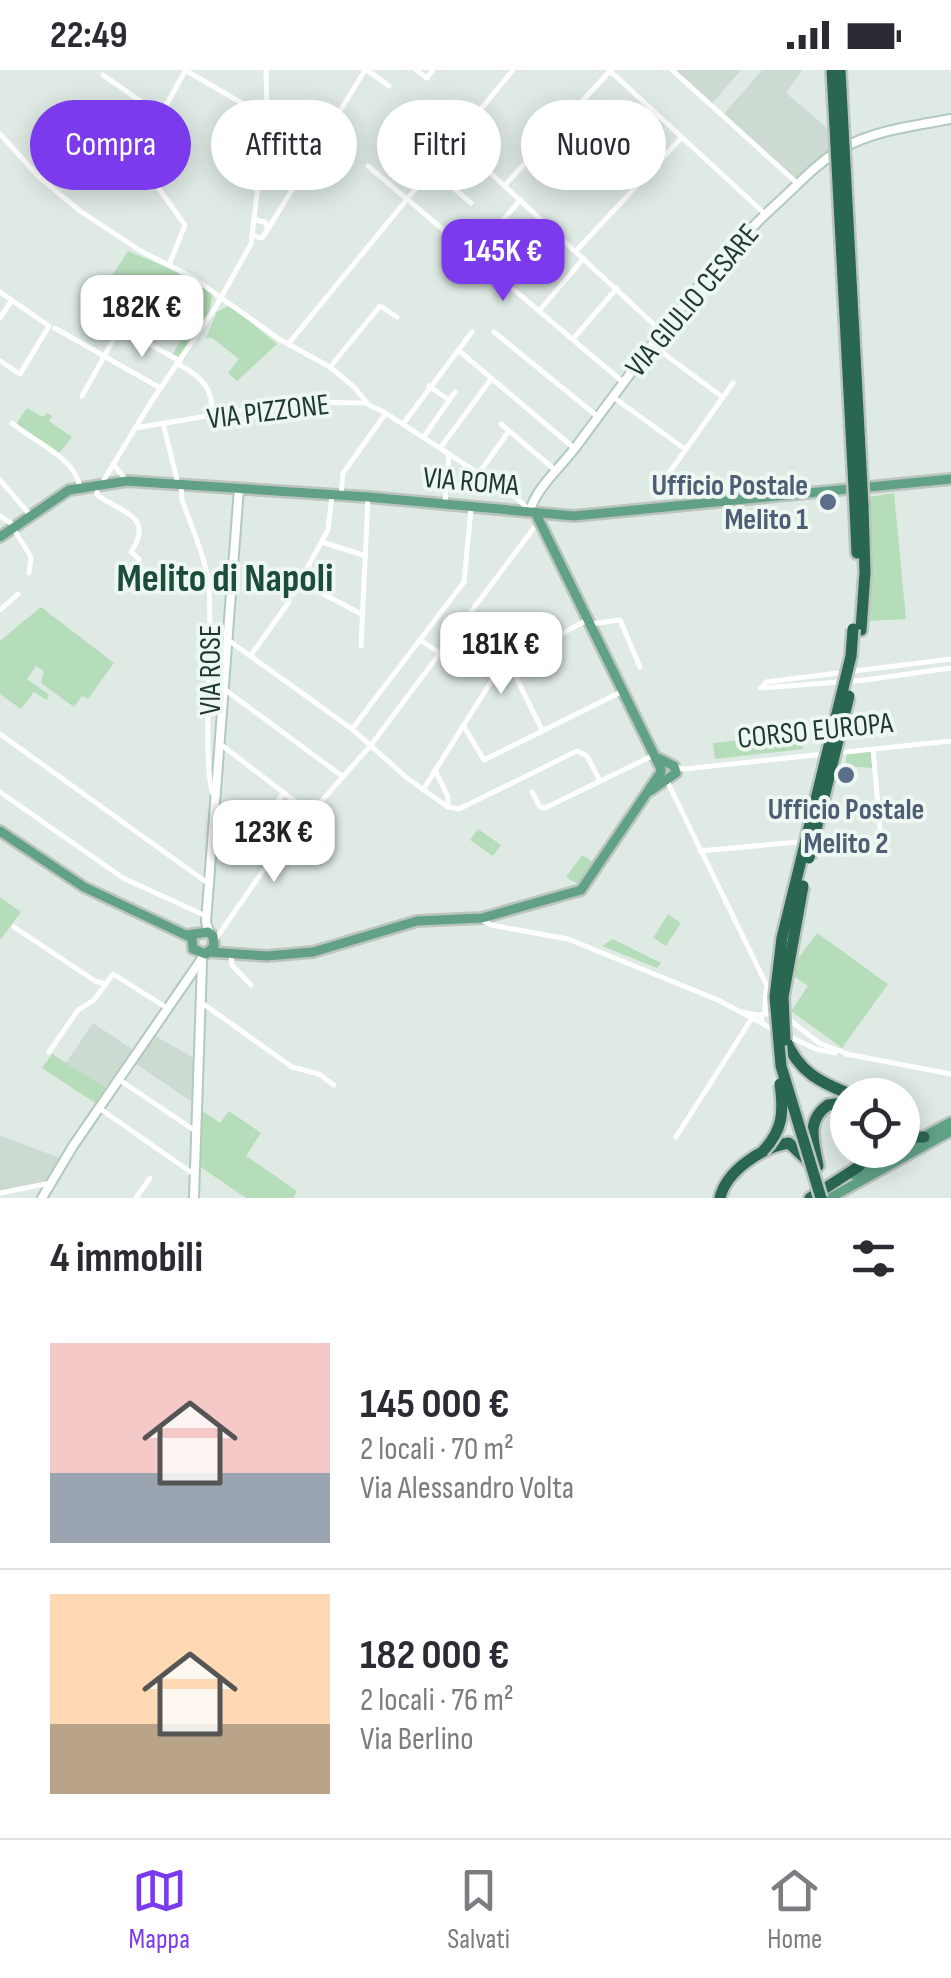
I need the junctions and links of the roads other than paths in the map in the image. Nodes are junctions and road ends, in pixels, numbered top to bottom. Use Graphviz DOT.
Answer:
graph roads {
  1 [pos="266,70"];
  2 [pos="366,70"];
  3 [pos="416,70"];
  4 [pos="435,70"];
  5 [pos="513,70"];
  6 [pos="672,70"];
  7 [pos="832,70"];
  8 [pos="840,70"];
  9 [pos="185,71"];
  10 [pos="610,71"];
  11 [pos="103,76"];
  12 [pos="389,86"];
  13 [pos="138,100"];
  14 [pos="167,100"];
  15 [pos="236,100"];
  16 [pos="265,100"];
  17 [pos="489,100"];
  18 [pos="951,120"];
  19 [pos="682,137"];
  20 [pos="1,141"];
  21 [pos="368,166"];
  22 [pos="501,180"];
  23 [pos="798,184"];
  24 [pos="506,185"];
  25 [pos="159,190"];
  26 [pos="258,190"];
  27 [pos="413,190"];
  28 [pos="456,190"];
  29 [pos="406,198"];
  30 [pos="520,199"];
  31 [pos="471,203"];
  32 [pos="765,214"];
  33 [pos="256,221"];
  34 [pos="269,225"];
  35 [pos="555,230"];
  36 [pos="257,237"];
  37 [pos="576,251"];
  38 [pos="473,255"];
  39 [pos="584,258"];
  40 [pos="168,264"];
  41 [pos="508,285"];
  42 [pos="617,288"];
  43 [pos="0,292"];
  44 [pos="220,296"];
  45 [pos="12,300"];
  46 [pos="229,302"];
  47 [pos="215,308"];
  48 [pos="539,310"];
  49 [pos="398,317"];
  50 [pos="0,318"];
  51 [pos="52,326"];
  52 [pos="661,331"];
  53 [pos="472,332"];
  54 [pos="494,332"];
  55 [pos="574,339"];
  56 [pos="289,343"];
  57 [pos="651,344"];
  58 [pos="458,350"];
  59 [pos="104,356"];
  60 [pos="0,361"];
  61 [pos="179,362"];
  62 [pos="330,367"];
  63 [pos="492,379"];
  64 [pos="624,382"];
  65 [pos="734,383"];
  66 [pos="430,386"];
  67 [pos="160,388"];
  68 [pos="455,392"];
  69 [pos="82,396"];
  70 [pos="722,396"];
  71 [pos="613,397"];
  72 [pos="449,400"];
  73 [pos="365,403"];
  74 [pos="386,413"];
  75 [pos="598,417"];
  76 [pos="212,418"];
  77 [pos="167,422"];
  78 [pos="12,424"];
  79 [pos="403,424"];
  80 [pos="500,424"];
  81 [pos="136,428"];
  82 [pos="509,431"];
  83 [pos="424,436"];
  84 [pos="441,447"];
  85 [pos="575,449"];
  86 [pos="685,450"];
  87 [pos="50,452"];
  88 [pos="449,453"];
  89 [pos="40,460"];
  90 [pos="113,464"];
  91 [pos="557,472"];
  92 [pos="479,473"];
  93 [pos="669,473"];
  94 [pos="951,479"];
  95 [pos="0,480"];
  96 [pos="127,481"];
  97 [pos="179,482"];
  98 [pos="100,483"];
  99 [pos="80,487"];
  100 [pos="239,488"];
  101 [pos="336,495"];
  102 [pos="536,495"];
  103 [pos="514,496"];
  104 [pos="368,497"];
  105 [pos="445,504"];
  106 [pos="471,506"];
  107 [pos="859,506"];
  108 [pos="527,509"];
  109 [pos="0,516"];
  110 [pos="30,516"];
  111 [pos="15,527"];
  112 [pos="533,529"];
  113 [pos="0,536"];
  114 [pos="322,542"];
  115 [pos="366,556"];
  116 [pos="139,559"];
  117 [pos="28,572"];
  118 [pos="300,582"];
  119 [pos="18,594"];
  120 [pos="293,594"];
  121 [pos="289,602"];
  122 [pos="0,610"];
  123 [pos="363,615"];
  124 [pos="589,622"];
  125 [pos="857,630"];
  126 [pos="228,640"];
  127 [pos="420,640"];
  128 [pos="361,646"];
  129 [pos="440,653"];
  130 [pos="250,655"];
  131 [pos="506,657"];
  132 [pos="951,658"];
  133 [pos="640,667"];
  134 [pos="951,668"];
  135 [pos="224,688"];
  136 [pos="622,692"];
  137 [pos="463,725"];
  138 [pos="352,730"];
  139 [pos="542,731"];
  140 [pos="0,734"];
  141 [pos="951,741"];
  142 [pos="219,743"];
  143 [pos="371,745"];
  144 [pos="873,749"];
  145 [pos="654,755"];
  146 [pos="435,770"];
  147 [pos="670,773"];
  148 [pos="342,776"];
  149 [pos="600,782"];
  150 [pos="423,790"];
  151 [pos="0,792"];
  152 [pos="284,792"];
  153 [pos="532,792"];
  154 [pos="216,797"];
  155 [pos="448,808"];
  156 [pos="309,812"];
  157 [pos="880,829"];
  158 [pos="0,832"];
  159 [pos="798,842"];
  160 [pos="700,851"];
  161 [pos="237,852"];
  162 [pos="209,884"];
  163 [pos="499,913"];
  164 [pos="484,920"];
  165 [pos="496,926"];
  166 [pos="14,928"];
  167 [pos="202,931"];
  168 [pos="231,954"];
  169 [pos="205,955"];
  170 [pos="106,984"];
  171 [pos="251,985"];
  172 [pos="766,986"];
  173 [pos="201,1002"];
  174 [pos="167,1008"];
  175 [pos="758,1015"];
  176 [pos="788,1020"];
  177 [pos="770,1025"];
  178 [pos="786,1037"];
  179 [pos="50,1052"];
  180 [pos="848,1054"];
  181 [pos="951,1074"];
  182 [pos="118,1078"];
  183 [pos="334,1085"];
  184 [pos="830,1086"];
  185 [pos="830,1104"];
  186 [pos="98,1108"];
  187 [pos="951,1122"];
  188 [pos="196,1131"];
  189 [pos="951,1131"];
  190 [pos="676,1136"];
  191 [pos="920,1137"];
  192 [pos="924,1137"];
  193 [pos="920,1139"];
  194 [pos="763,1152"];
  195 [pos="814,1165"];
  196 [pos="856,1168"];
  197 [pos="866,1168"];
  198 [pos="195,1175"];
  199 [pos="150,1178"];
  200 [pos="52,1182"];
  201 [pos="0,1193"];
  202 [pos="42,1198"];
  203 [pos="136,1198"];
  204 [pos="194,1198"];
  205 [pos="720,1198"];
  206 [pos="811,1198"];
  207 [pos="822,1198"];
  208 [pos="830,1198"];
  1 -- 16 [label="street"];
  2 -- 12 [label="street"];
  2 -- 34 [label="street"];
  3 -- 4 [label="street"];
  5 -- 17 [label="street"];
  6 -- 23 [label="street"];
  7 -- 107 [label="highway, bridge"];
  8 -- 107 [label="highway, bridge"];
  9 -- 14 [label="street"];
  9 -- 15 [label="street"];
  10 -- 19 [label="street"];
  10 -- 24 [label="street"];
  11 -- 13 [label="street"];
  18 -- 23 [label="street, VIA GIULIO CESARE"];
  19 -- 32 [label="street"];
  19 -- 37 [label="street"];
  20 -- 40 [label="street"];
  21 -- 29 [label="street"];
  22 -- 24 [label="street"];
  23 -- 32 [label="street, VIA GIULIO CESARE"];
  24 -- 30 [label="street"];
  25 -- 40 [label="street"];
  26 -- 33 [label="street"];
  27 -- 29 [label="street"];
  28 -- 31 [label="street"];
  29 -- 38 [label="street"];
  29 -- 56 [label="street"];
  30 -- 35 [label="street"];
  30 -- 38 [label="street"];
  32 -- 52 [label="street, VIA GIULIO CESARE"];
  33 -- 34 [label="street"];
  33 -- 36 [label="street"];
  34 -- 36 [label="street"];
  35 -- 37 [label="street"];
  35 -- 41 [label="street"];
  36 -- 44 [label="street"];
  37 -- 39 [label="street"];
  38 -- 41 [label="street"];
  39 -- 42 [label="street"];
  39 -- 48 [label="street"];
  40 -- 44 [label="street"];
  41 -- 48 [label="street"];
  42 -- 52 [label="street"];
  42 -- 55 [label="street"];
  43 -- 45 [label="street"];
  44 -- 46 [label="street"];
  44 -- 47 [label="street"];
  45 -- 50 [label="street"];
  45 -- 51 [label="street"];
  46 -- 47 [label="street"];
  46 -- 56 [label="street"];
  47 -- 61 [label="street"];
  48 -- 55 [label="street"];
  49 -- 62 [label="street"];
  51 -- 59 [label="street"];
  51 -- 60 [label="street"];
  52 -- 57 [label="street, VIA GIULIO CESARE"];
  53 -- 58 [label="street"];
  54 -- 75 [label="street"];
  55 -- 64 [label="street"];
  56 -- 62 [label="street"];
  57 -- 64 [label="street, VIA GIULIO CESARE"];
  57 -- 70 [label="street"];
  58 -- 63 [label="street"];
  58 -- 66 [label="street"];
  59 -- 61 [label="street"];
  59 -- 67 [label="street"];
  59 -- 69 [label="street"];
  61 -- 67 [label="street"];
  61 -- 76 [label="street"];
  62 -- 73 [label="street"];
  63 -- 84 [label="street"];
  63 -- 85 [label="street"];
  64 -- 71 [label="street, VIA GIULIO CESARE"];
  65 -- 70 [label="street"];
  66 -- 72 [label="street"];
  66 -- 79 [label="street"];
  67 -- 81 [label="street"];
  68 -- 72 [label="street"];
  70 -- 86 [label="street"];
  71 -- 75 [label="street, VIA GIULIO CESARE"];
  71 -- 86 [label="street"];
  72 -- 83 [label="street"];
  73 -- 74 [label="street"];
  73 -- 76 [label="street, VIA PIZZONE"];
  74 -- 79 [label="street"];
  74 -- 101 [label="street"];
  75 -- 85 [label="street, VIA GIULIO CESARE"];
  76 -- 77 [label="street, VIA PIZZONE"];
  77 -- 81 [label="street, VIA PIZZONE"];
  77 -- 97 [label="street, VIA ROSE"];
  78 -- 87 [label="street"];
  79 -- 83 [label="street"];
  80 -- 82 [label="street"];
  81 -- 90 [label="street"];
  82 -- 91 [label="street"];
  82 -- 92 [label="street"];
  83 -- 84 [label="street"];
  84 -- 88 [label="street"];
  85 -- 91 [label="street, VIA GIULIO CESARE"];
  86 -- 93 [label="street"];
  87 -- 89 [label="street"];
  87 -- 99 [label="street"];
  88 -- 92 [label="street"];
  88 -- 105 [label="street"];
  90 -- 96 [label="street"];
  90 -- 98 [label="street"];
  91 -- 102 [label="street, VIA GIULIO CESARE"];
  92 -- 103 [label="street"];
  94 -- 108 [label="main road, VIA ROMA"];
  95 -- 110 [label="street"];
  96 -- 97 [label="main road, VIA ROMA"];
  96 -- 98 [label="main road, VIA ROMA"];
  97 -- 100 [label="main road, VIA ROMA"];
  97 -- 154 [label="street, VIA ROSE"];
  98 -- 99 [label="main road, VIA ROMA"];
  98 -- 116 [label="street"];
  99 -- 110 [label="main road, VIA ROMA"];
  100 -- 101 [label="main road, VIA ROMA"];
  100 -- 126 [label="street"];
  101 -- 104 [label="main road, VIA ROMA"];
  101 -- 114 [label="street"];
  102 -- 103 [label="street"];
  102 -- 108 [label="street, VIA GIULIO CESARE"];
  103 -- 108 [label="street"];
  104 -- 105 [label="main road, VIA ROMA"];
  104 -- 115 [label="street"];
  105 -- 106 [label="main road, VIA ROMA"];
  106 -- 108 [label="main road, VIA ROMA"];
  106 -- 127 [label="street"];
  107 -- 125 [label="highway"];
  108 -- 124 [label="main road"];
  109 -- 111 [label="street"];
  110 -- 111 [label="main road, VIA ROMA"];
  111 -- 113 [label="main road, VIA ROMA"];
  111 -- 117 [label="street"];
  112 -- 129 [label="street"];
  114 -- 115 [label="street"];
  114 -- 118 [label="street"];
  115 -- 123 [label="street"];
  118 -- 120 [label="street"];
  118 -- 123 [label="street"];
  119 -- 122 [label="street"];
  121 -- 130 [label="street"];
  123 -- 128 [label="street"];
  124 -- 131 [label="street"];
  124 -- 133 [label="street"];
  124 -- 136 [label="main road"];
  125 -- 177 [label="highway, bridge"];
  125 -- 178 [label="highway, bridge"];
  126 -- 130 [label="street"];
  126 -- 135 [label="street"];
  127 -- 129 [label="street"];
  127 -- 138 [label="street"];
  129 -- 143 [label="street"];
  130 -- 138 [label="street"];
  131 -- 137 [label="street"];
  131 -- 139 [label="street"];
  132 -- 134 [label="street"];
  135 -- 142 [label="street"];
  135 -- 148 [label="street"];
  136 -- 139 [label="street"];
  136 -- 145 [label="main road"];
  137 -- 139 [label="street"];
  137 -- 146 [label="street"];
  138 -- 143 [label="street"];
  140 -- 162 [label="street"];
  141 -- 144 [label="street, CORSO EUROPA"];
  142 -- 152 [label="street"];
  142 -- 154 [label="street"];
  143 -- 148 [label="street"];
  143 -- 150 [label="street"];
  144 -- 147 [label="street, CORSO EUROPA"];
  144 -- 157 [label="street"];
  145 -- 147 [label="main road"];
  145 -- 149 [label="street"];
  146 -- 150 [label="street"];
  146 -- 155 [label="street"];
  147 -- 160 [label="street"];
  147 -- 163 [label="main road, CORSO EUROPA"];
  148 -- 156 [label="street"];
  149 -- 153 [label="street"];
  149 -- 155 [label="street"];
  150 -- 155 [label="street"];
  151 -- 167 [label="street"];
  152 -- 156 [label="street"];
  152 -- 161 [label="street"];
  154 -- 162 [label="street"];
  156 -- 167 [label="street"];
  158 -- 167 [label="main road"];
  159 -- 160 [label="street"];
  160 -- 172 [label="street"];
  162 -- 167 [label="street"];
  163 -- 164 [label="main road, CORSO EUROPA"];
  163 -- 165 [label="street"];
  164 -- 165 [label="street"];
  164 -- 168 [label="main road, CORSO EUROPA"];
  165 -- 175 [label="street"];
  166 -- 170 [label="street"];
  167 -- 168 [label="main road"];
  167 -- 169 [label="main road"];
  167 -- 169 [label="main road"];
  168 -- 169 [label="main road, CORSO EUROPA"];
  168 -- 171 [label="street"];
  169 -- 173 [label="street"];
  169 -- 174 [label="street"];
  170 -- 174 [label="street"];
  170 -- 179 [label="street"];
  172 -- 175 [label="street"];
  172 -- 176 [label="street"];
  173 -- 183 [label="street"];
  173 -- 188 [label="street"];
  174 -- 182 [label="street"];
  175 -- 176 [label="street"];
  175 -- 177 [label="street"];
  175 -- 190 [label="street"];
  176 -- 178 [label="street"];
  176 -- 180 [label="street"];
  177 -- 178 [label="street"];
  177 -- 194 [label="highway, bridge"];
  177 -- 195 [label="highway, bridge"];
  178 -- 180 [label="street"];
  178 -- 184 [label="highway"];
  178 -- 195 [label="highway, bridge"];
  180 -- 181 [label="street"];
  182 -- 186 [label="street"];
  182 -- 188 [label="street"];
  185 -- 195 [label="highway"];
  186 -- 198 [label="street"];
  186 -- 200 [label="street"];
  187 -- 192 [label="main road"];
  188 -- 198 [label="street"];
  189 -- 208 [label="main road"];
  191 -- 192 [label="highway"];
  192 -- 193 [label="main road"];
  194 -- 195 [label="highway, bridge"];
  194 -- 205 [label="highway"];
  195 -- 207 [label="highway, bridge"];
  195 -- 208 [label="highway"];
  196 -- 206 [label="highway"];
  197 -- 206 [label="main road"];
  198 -- 204 [label="street"];
  199 -- 203 [label="street"];
  200 -- 201 [label="street"];
  200 -- 202 [label="street"];
}
